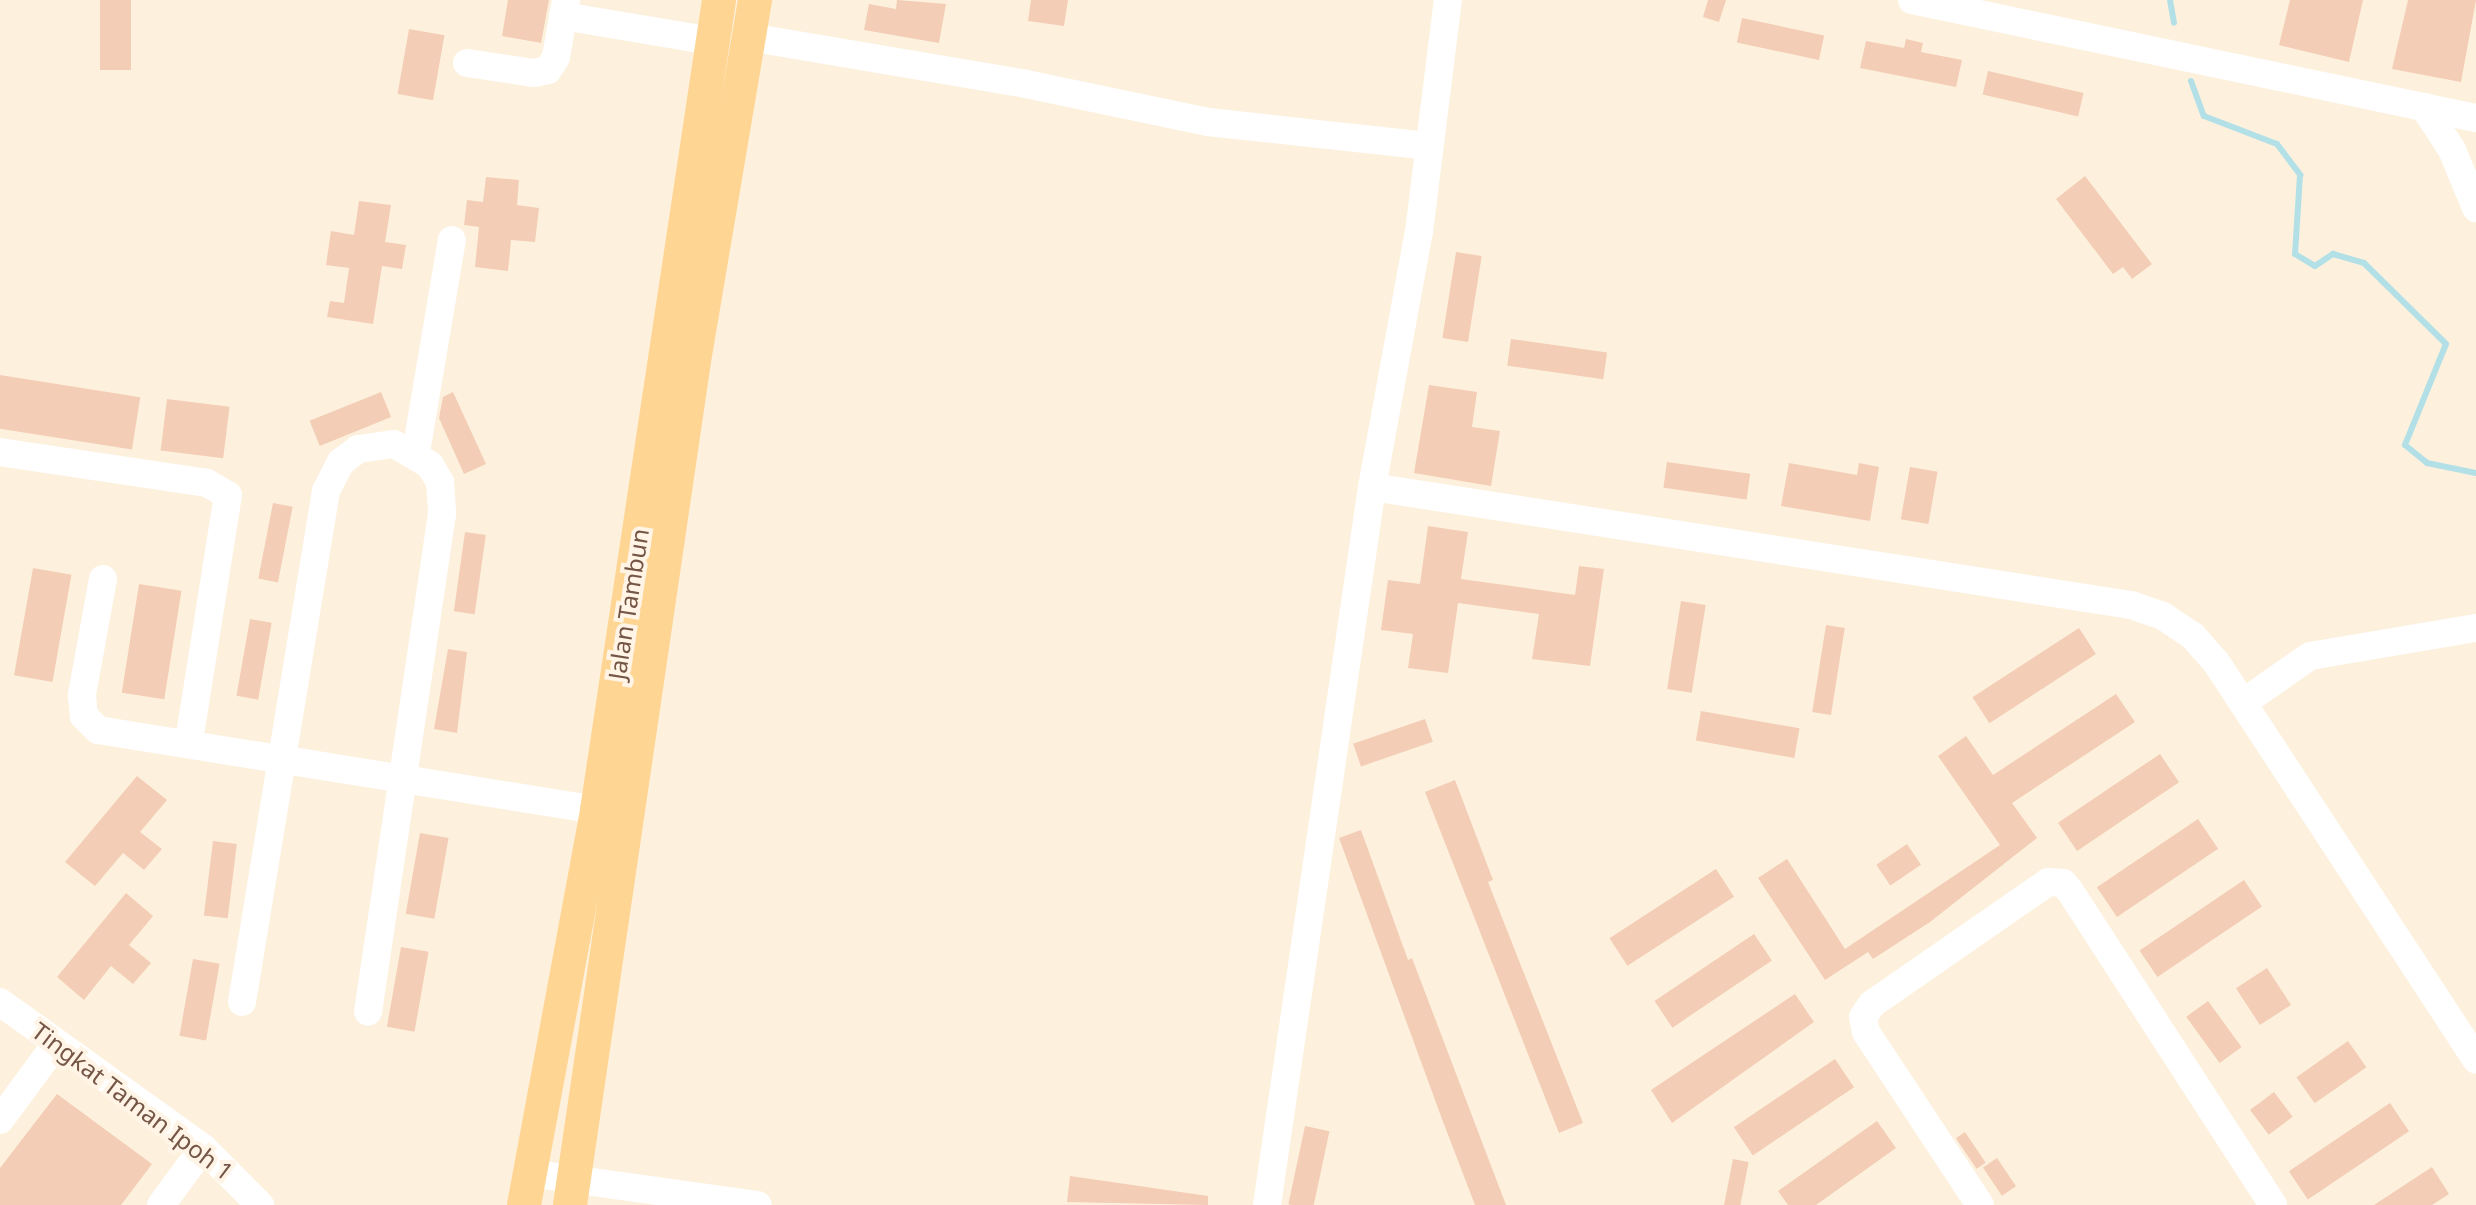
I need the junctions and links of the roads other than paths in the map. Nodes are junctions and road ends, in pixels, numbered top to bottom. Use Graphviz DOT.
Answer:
graph roads {
  1 [pos="719,0"];
  2 [pos="755,0"];
  3 [pos="1448,0"];
  4 [pos="1912,0"];
  5 [pos="564,8"];
  6 [pos="1988,8"];
  7 [pos="749,37"];
  8 [pos="713,41"];
  9 [pos="467,63"];
  10 [pos="2424,107"];
  11 [pos="2476,118"];
  12 [pos="1428,146"];
  13 [pos="2476,208"];
  14 [pos="452,240"];
  15 [pos="0,452"];
  16 [pos="416,452"];
  17 [pos="1372,487"];
  18 [pos="103,579"];
  19 [pos="2476,628"];
  20 [pos="2244,702"];
  21 [pos="189,742"];
  22 [pos="284,762"];
  23 [pos="401,780"];
  24 [pos="597,810"];
  25 [pos="0,1002"];
  26 [pos="242,1002"];
  27 [pos="368,1012"];
  28 [pos="2468,1026"];
  29 [pos="56,1044"];
  30 [pos="2476,1059"];
  31 [pos="0,1120"];
  32 [pos="203,1148"];
  33 [pos="527,1189"];
  34 [pos="572,1193"];
  35 [pos="161,1205"];
  36 [pos="260,1205"];
  37 [pos="758,1205"];
  38 [pos="1267,1205"];
  39 [pos="1980,1205"];
  40 [pos="2273,1205"];
  1 -- 8 [label="main road, Jalan Tambun"];
  2 -- 7 [label="main road, Jalan Tambun"];
  3 -- 12 [label="street"];
  4 -- 6 [label="street"];
  5 -- 8 [label="street"];
  5 -- 9 [label="street"];
  6 -- 10 [label="street"];
  7 -- 12 [label="street"];
  7 -- 34 [label="main road, Jalan Tambun"];
  8 -- 24 [label="main road, Jalan Tambun"];
  10 -- 11 [label="street"];
  10 -- 13 [label="street"];
  12 -- 17 [label="street"];
  14 -- 16 [label="street"];
  15 -- 21 [label="street"];
  16 -- 22 [label="street"];
  16 -- 23 [label="street"];
  17 -- 20 [label="street"];
  17 -- 38 [label="street"];
  18 -- 21 [label="street"];
  19 -- 20 [label="street"];
  20 -- 28 [label="street"];
  21 -- 22 [label="street"];
  22 -- 23 [label="street"];
  22 -- 26 [label="street"];
  23 -- 24 [label="street"];
  23 -- 27 [label="street"];
  24 -- 33 [label="main road, Jalan Tambun"];
  25 -- 29 [label="street, Tingkat Taman Ipoh 1"];
  28 -- 30 [label="street"];
  29 -- 31 [label="street"];
  29 -- 32 [label="street, Tingkat Taman Ipoh 1"];
  32 -- 35 [label="street"];
  32 -- 36 [label="street, Tingkat Taman Ipoh 1"];
  33 -- 34 [label="street"];
  34 -- 37 [label="street"];
  39 -- 40 [label="street"];
}
